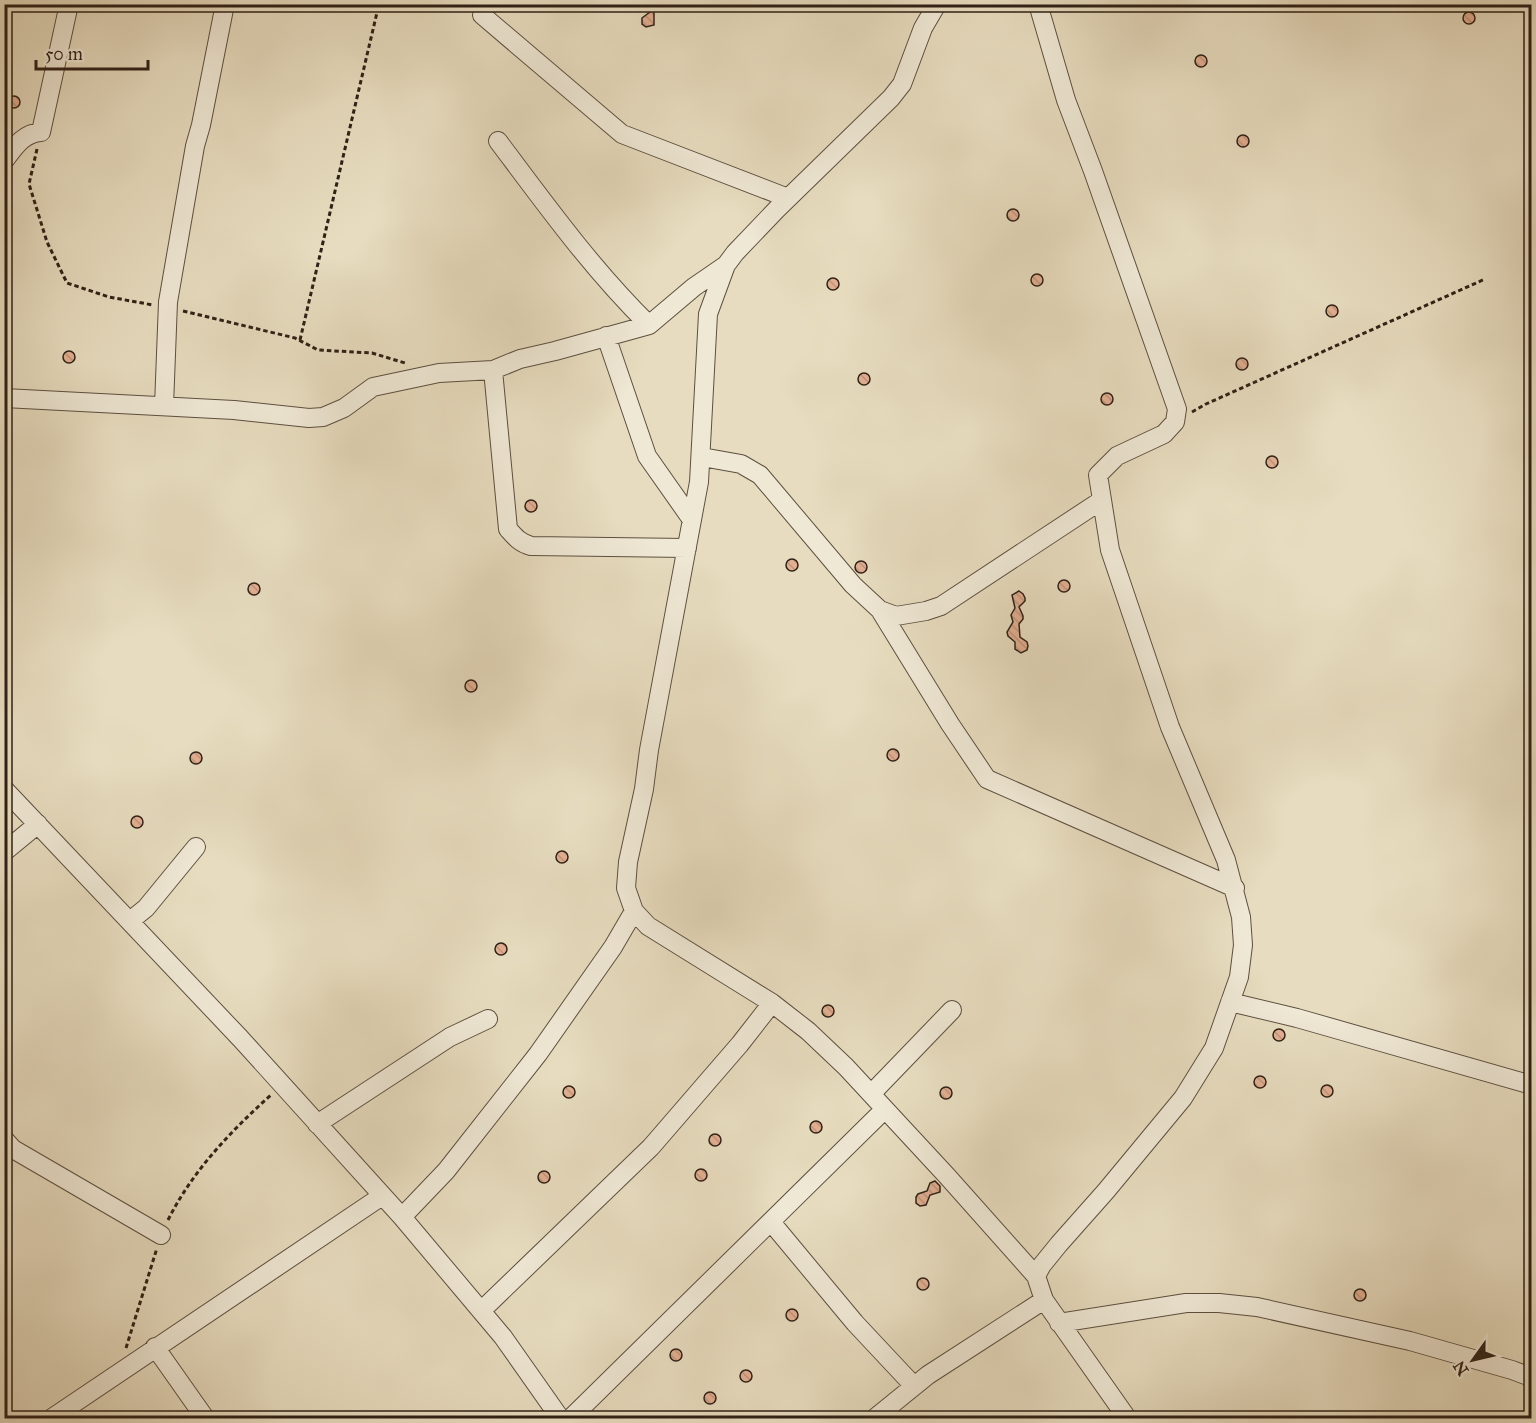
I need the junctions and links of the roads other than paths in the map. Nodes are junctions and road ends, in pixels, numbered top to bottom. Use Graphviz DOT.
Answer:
graph roads {
  1 [pos="69,4"];
  2 [pos="225,4"];
  3 [pos="937,4"];
  4 [pos="1038,4"];
  5 [pos="482,15"];
  6 [pos="498,141"];
  7 [pos="4,161"];
  8 [pos="788,198"];
  9 [pos="726,265"];
  10 [pos="649,325"];
  11 [pos="606,336"];
  12 [pos="493,370"];
  13 [pos="4,399"];
  14 [pos="164,406"];
  15 [pos="702,457"];
  16 [pos="1102,500"];
  17 [pos="692,520"];
  18 [pos="687,548"];
  19 [pos="880,610"];
  20 [pos="4,789"];
  21 [pos="38,824"];
  22 [pos="196,847"];
  23 [pos="4,852"];
  24 [pos="1235,888"];
  25 [pos="633,911"];
  26 [pos="129,921"];
  27 [pos="1230,1002"];
  28 [pos="772,1003"];
  29 [pos="952,1010"];
  30 [pos="488,1019"];
  31 [pos="1532,1084"];
  32 [pos="871,1094"];
  33 [pos="885,1109"];
  34 [pos="317,1124"];
  35 [pos="4,1139"];
  36 [pos="382,1196"];
  37 [pos="402,1217"];
  38 [pos="771,1222"];
  39 [pos="161,1235"];
  40 [pos="1036,1276"];
  41 [pos="1044,1300"];
  42 [pos="481,1311"];
  43 [pos="1059,1323"];
  44 [pos="155,1347"];
  45 [pos="1532,1380"];
  46 [pos="914,1386"];
  47 [pos="52,1419"];
  48 [pos="205,1419"];
  49 [pos="560,1419"];
  50 [pos="571,1419"];
  51 [pos="875,1419"];
  52 [pos="1127,1419"];
  1 -- 7 [label="street"];
  2 -- 14 [label="street"];
  3 -- 8 [label="street"];
  4 -- 16 [label="street"];
  5 -- 8 [label="street"];
  6 -- 10 [label="street"];
  8 -- 9 [label="street"];
  9 -- 10 [label="street"];
  9 -- 15 [label="street"];
  10 -- 11 [label="street"];
  11 -- 12 [label="street"];
  11 -- 17 [label="street"];
  12 -- 14 [label="street"];
  12 -- 18 [label="street"];
  13 -- 14 [label="street"];
  15 -- 17 [label="street"];
  15 -- 19 [label="street"];
  16 -- 19 [label="street"];
  16 -- 24 [label="street"];
  17 -- 18 [label="street"];
  18 -- 25 [label="street"];
  19 -- 24 [label="street"];
  20 -- 21 [label="street"];
  21 -- 23 [label="street"];
  21 -- 26 [label="street"];
  22 -- 26 [label="street"];
  24 -- 27 [label="street"];
  25 -- 28 [label="street"];
  25 -- 37 [label="street"];
  26 -- 34 [label="street"];
  27 -- 31 [label="street"];
  27 -- 40 [label="street"];
  28 -- 32 [label="street"];
  28 -- 42 [label="street"];
  29 -- 32 [label="street"];
  30 -- 34 [label="street"];
  32 -- 33 [label="street"];
  33 -- 38 [label="street"];
  33 -- 40 [label="street"];
  34 -- 36 [label="street"];
  35 -- 39 [label="street"];
  36 -- 37 [label="street"];
  36 -- 44 [label="street"];
  37 -- 42 [label="street"];
  38 -- 46 [label="street"];
  38 -- 50 [label="street"];
  40 -- 41 [label="street"];
  41 -- 43 [label="street"];
  41 -- 46 [label="street"];
  42 -- 49 [label="street"];
  43 -- 45 [label="street"];
  43 -- 52 [label="street"];
  44 -- 47 [label="street"];
  44 -- 48 [label="street"];
  46 -- 51 [label="street"];
}
